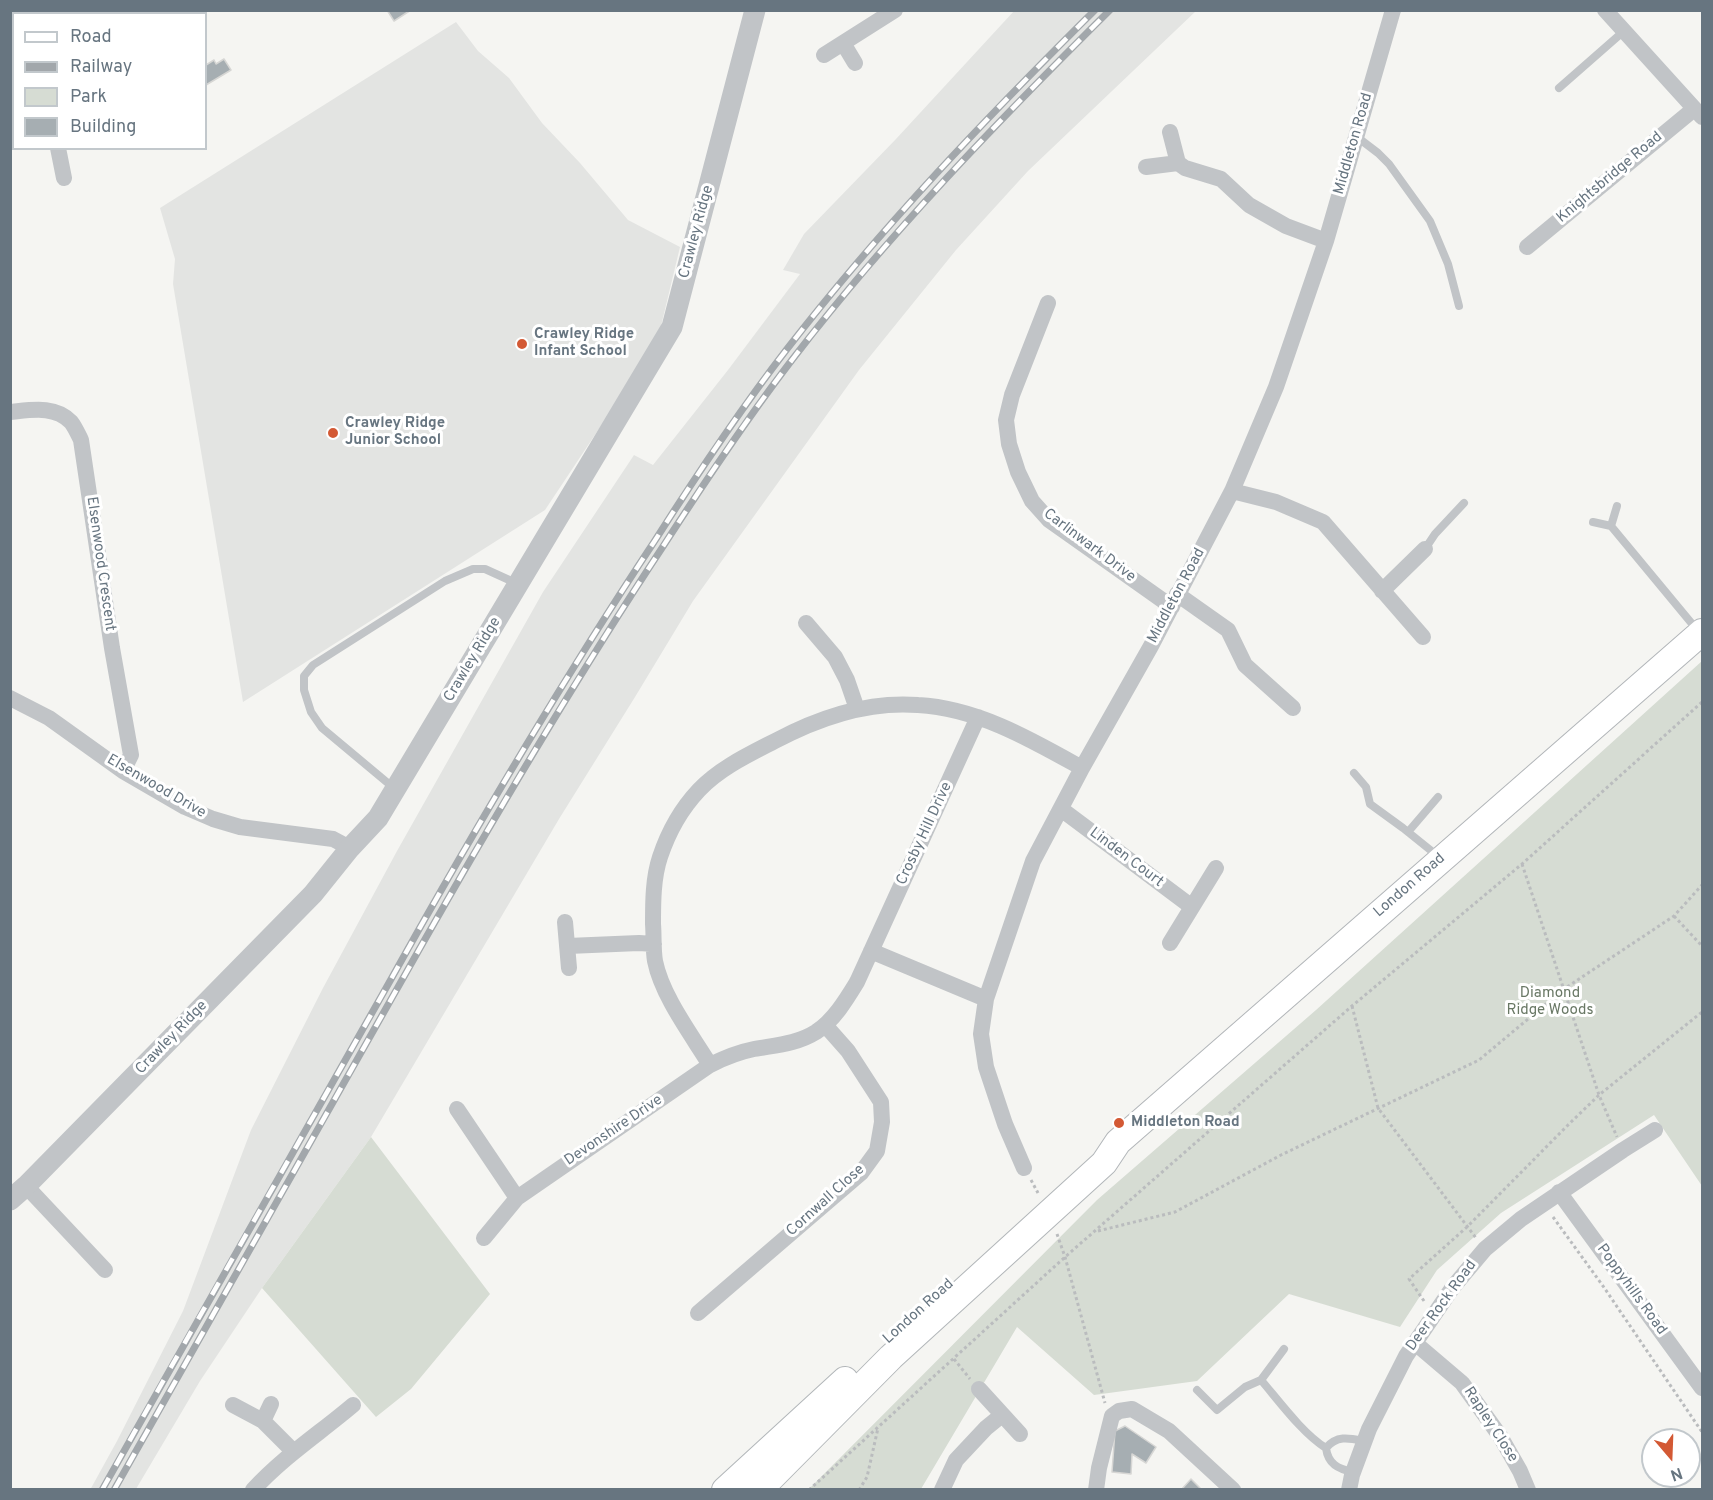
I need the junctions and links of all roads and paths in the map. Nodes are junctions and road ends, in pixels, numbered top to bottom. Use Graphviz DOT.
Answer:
graph roads {
  1 [pos="755,10"];
  2 [pos="896,10"];
  3 [pos="1393,10"];
  4 [pos="1605,10"];
  5 [pos="1622,22"];
  6 [pos="843,43"];
  7 [pos="824,55"];
  8 [pos="855,63"];
  9 [pos="1559,88"];
  10 [pos="1698,113"];
  11 [pos="1170,132"];
  12 [pos="1357,137"];
  13 [pos="58,150"];
  14 [pos="1178,163"];
  15 [pos="1146,167"];
  16 [pos="64,178"];
  17 [pos="1326,241"];
  18 [pos="1527,247"];
  19 [pos="1048,303"];
  20 [pos="1459,306"];
  21 [pos="10,412"];
  22 [pos="1232,491"];
  23 [pos="1464,503"];
  24 [pos="1617,506"];
  25 [pos="1593,522"];
  26 [pos="1611,526"];
  27 [pos="1425,549"];
  28 [pos="518,585"];
  29 [pos="1382,591"];
  30 [pos="1174,600"];
  31 [pos="806,623"];
  32 [pos="1702,632"];
  33 [pos="1423,637"];
  34 [pos="10,698"];
  35 [pos="1702,702"];
  36 [pos="1293,708"];
  37 [pos="857,709"];
  38 [pos="978,717"];
  39 [pos="1082,768"];
  40 [pos="123,771"];
  41 [pos="1354,773"];
  42 [pos="395,790"];
  43 [pos="1438,797"];
  44 [pos="1061,809"];
  45 [pos="1408,832"];
  46 [pos="350,848"];
  47 [pos="1441,859"];
  48 [pos="1522,864"];
  49 [pos="1216,868"];
  50 [pos="1702,885"];
  51 [pos="1192,907"];
  52 [pos="1674,916"];
  53 [pos="565,922"];
  54 [pos="1170,943"];
  55 [pos="654,944"];
  56 [pos="568,946"];
  57 [pos="1702,946"];
  58 [pos="871,951"];
  59 [pos="569,968"];
  60 [pos="1564,989"];
  61 [pos="986,999"];
  62 [pos="1352,1006"];
  63 [pos="1702,1012"];
  64 [pos="825,1025"];
  65 [pos="710,1065"];
  66 [pos="1599,1095"];
  67 [pos="1378,1108"];
  68 [pos="456,1109"];
  69 [pos="1656,1130"];
  70 [pos="1118,1142"];
  71 [pos="1623,1150"];
  72 [pos="1024,1168"];
  73 [pos="1560,1192"];
  74 [pos="18,1193"];
  75 [pos="517,1198"];
  76 [pos="1543,1204"];
  77 [pos="1467,1227"];
  78 [pos="1057,1232"];
  79 [pos="1096,1232"];
  80 [pos="484,1238"];
  81 [pos="1485,1249"];
  82 [pos="1065,1257"];
  83 [pos="105,1270"];
  84 [pos="698,1313"];
  85 [pos="1434,1316"];
  86 [pos="1415,1344"];
  87 [pos="1284,1349"];
  88 [pos="954,1359"];
  89 [pos="1261,1380"];
  90 [pos="1702,1388"];
  91 [pos="979,1389"];
  92 [pos="1197,1390"];
  93 [pos="271,1404"];
  94 [pos="353,1405"];
  95 [pos="233,1406"];
  96 [pos="1115,1413"];
  97 [pos="1002,1415"];
  98 [pos="263,1421"];
  99 [pos="879,1426"];
  100 [pos="1702,1432"];
  101 [pos="1020,1434"];
  102 [pos="1364,1441"];
  103 [pos="1326,1448"];
  104 [pos="293,1451"];
  105 [pos="1353,1472"];
  106 [pos="253,1490"];
  107 [pos="725,1490"];
  108 [pos="759,1490"];
  109 [pos="809,1490"];
  110 [pos="859,1490"];
  111 [pos="942,1490"];
  112 [pos="1096,1490"];
  113 [pos="1233,1490"];
  114 [pos="1349,1490"];
  115 [pos="1528,1490"];
  1 -- 28 [label="street, Crawley Ridge"];
  2 -- 6 [label="street"];
  3 -- 12 [label="street, Middleton Road"];
  4 -- 5 [label="street, Knightsbridge Road"];
  5 -- 9 [label="lane"];
  5 -- 10 [label="street, Knightsbridge Road"];
  6 -- 7 [label="street"];
  6 -- 8 [label="street"];
  10 -- 18 [label="street, Knightsbridge Road"];
  11 -- 14 [label="street"];
  12 -- 17 [label="street, Middleton Road"];
  12 -- 20 [label="lane"];
  13 -- 16 [label="street"];
  14 -- 15 [label="street"];
  14 -- 17 [label="street"];
  17 -- 22 [label="street, Middleton Road"];
  19 -- 30 [label="street, Carlinwark Drive"];
  21 -- 40 [label="street, Elsenwood Crescent"];
  22 -- 29 [label="street"];
  22 -- 30 [label="street, Middleton Road"];
  23 -- 27 [label="lane"];
  24 -- 26 [label="lane"];
  25 -- 26 [label="lane"];
  26 -- 32 [label="lane"];
  27 -- 29 [label="street"];
  28 -- 42 [label="street, Crawley Ridge"];
  28 -- 42 [label="lane"];
  29 -- 33 [label="street"];
  30 -- 36 [label="street, Carlinwark Drive"];
  30 -- 39 [label="street, Middleton Road"];
  31 -- 37 [label="street"];
  32 -- 47 [label="main road, London Road"];
  34 -- 40 [label="street, Elsenwood Drive"];
  35 -- 48 [label="path"];
  37 -- 38 [label="street"];
  37 -- 55 [label="street"];
  38 -- 39 [label="street"];
  38 -- 58 [label="street, Crosby Hill Drive"];
  39 -- 44 [label="street, Middleton Road"];
  40 -- 46 [label="street, Elsenwood Drive"];
  41 -- 45 [label="lane"];
  42 -- 46 [label="street, Crawley Ridge"];
  43 -- 45 [label="lane"];
  44 -- 51 [label="street, Linden Court"];
  44 -- 61 [label="street, Middleton Road"];
  45 -- 47 [label="lane"];
  46 -- 74 [label="street, Crawley Ridge"];
  47 -- 70 [label="main road, London Road"];
  48 -- 60 [label="path"];
  48 -- 62 [label="path"];
  49 -- 51 [label="street"];
  50 -- 52 [label="path"];
  51 -- 54 [label="street"];
  52 -- 57 [label="path"];
  52 -- 60 [label="path"];
  53 -- 56 [label="street"];
  55 -- 56 [label="street"];
  55 -- 65 [label="street"];
  56 -- 59 [label="street"];
  58 -- 61 [label="street"];
  58 -- 64 [label="street, Crosby Hill Drive"];
  60 -- 66 [label="path"];
  60 -- 67 [label="path"];
  61 -- 72 [label="street, Middleton Road"];
  62 -- 67 [label="path"];
  62 -- 79 [label="path"];
  63 -- 66 [label="path"];
  64 -- 65 [label="street, Crosby Hill Drive"];
  64 -- 84 [label="street, Cornwall Close"];
  65 -- 75 [label="street, Devonshire Drive"];
  66 -- 71 [label="path"];
  66 -- 77 [label="path"];
  67 -- 77 [label="path"];
  67 -- 79 [label="path"];
  68 -- 75 [label="street"];
  69 -- 71 [label="street, Deer Rock Road"];
  70 -- 107 [label="main road, London Road"];
  70 -- 108 [label="main road, London Road"];
  71 -- 73 [label="street, Deer Rock Road"];
  73 -- 76 [label="street, Deer Rock Road"];
  73 -- 90 [label="street, Poppyhills Road"];
  74 -- 83 [label="street"];
  75 -- 80 [label="street, Devonshire Drive"];
  76 -- 81 [label="street, Deer Rock Road"];
  76 -- 100 [label="path"];
  77 -- 81 [label="path"];
  77 -- 85 [label="path"];
  78 -- 82 [label="path"];
  79 -- 82 [label="path"];
  81 -- 85 [label="street, Deer Rock Road"];
  82 -- 88 [label="path"];
  82 -- 96 [label="path"];
  85 -- 86 [label="street, Deer Rock Road"];
  86 -- 102 [label="street, Deer Rock Road"];
  86 -- 115 [label="street, Rapley Close"];
  87 -- 89 [label="lane"];
  88 -- 91 [label="path"];
  88 -- 99 [label="path"];
  89 -- 92 [label="lane"];
  89 -- 103 [label="lane"];
  91 -- 97 [label="street"];
  93 -- 98 [label="street"];
  94 -- 104 [label="street"];
  95 -- 98 [label="street"];
  96 -- 112 [label="street"];
  96 -- 113 [label="street"];
  97 -- 101 [label="street"];
  97 -- 111 [label="street"];
  98 -- 104 [label="street"];
  99 -- 109 [label="path"];
  99 -- 110 [label="path"];
  102 -- 103 [label="lane"];
  102 -- 105 [label="street, Deer Rock Road"];
  103 -- 105 [label="lane"];
  104 -- 106 [label="street"];
  105 -- 114 [label="street, Deer Rock Road"];
}
